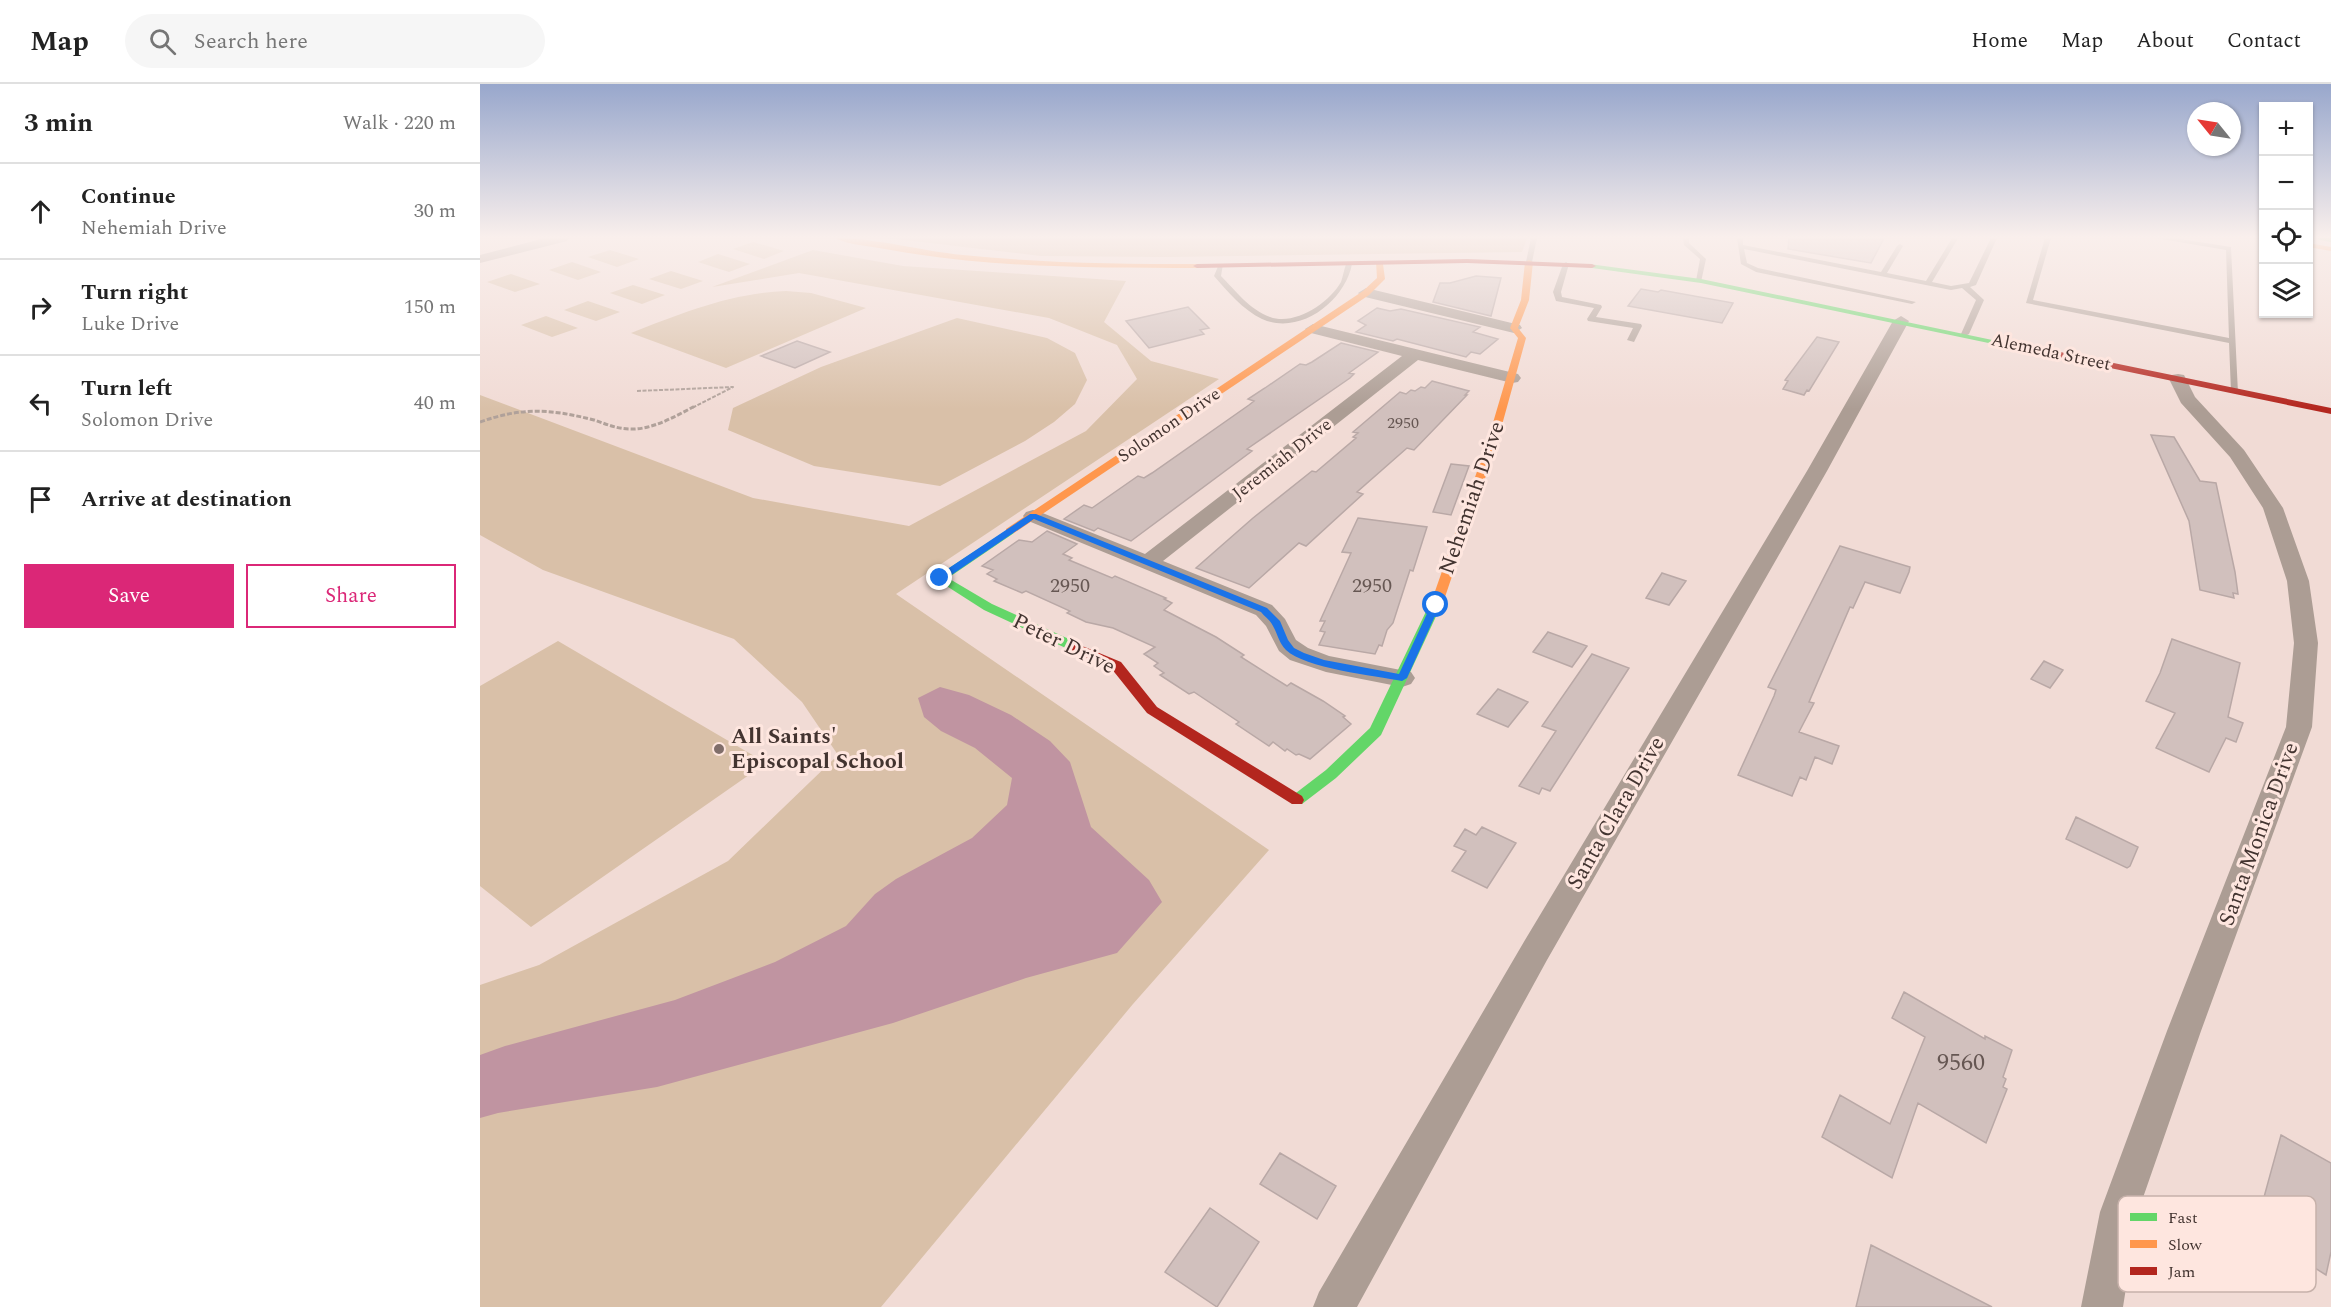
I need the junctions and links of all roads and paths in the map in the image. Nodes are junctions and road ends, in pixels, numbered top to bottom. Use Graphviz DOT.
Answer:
graph roads {
  1 [pos="1238,295"];
  2 [pos="1331,295"];
  3 [pos="1363,295"];
  4 [pos="1375,295"];
  5 [pos="1526,295"];
  6 [pos="1558,295"];
  7 [pos="1793,295"];
  8 [pos="1846,295"];
  9 [pos="1974,295"];
  10 [pos="2031,295"];
  11 [pos="2231,295"];
  12 [pos="1906,312"];
  13 [pos="1514,328"];
  14 [pos="1313,329"];
  15 [pos="1965,334"];
  16 [pos="1630,340"];
  17 [pos="2233,341"];
  18 [pos="1414,355"];
  19 [pos="1512,378"];
  20 [pos="2178,379"];
  21 [pos="637,391"];
  22 [pos="2235,391"];
  23 [pos="2331,411"];
  24 [pos="480,422"];
  25 [pos="1033,516"];
  26 [pos="1148,562"];
  27 [pos="940,578"];
  28 [pos="1402,678"];
  29 [pos="1297,800"];
  30 [pos="2126,1196"];
  31 [pos="2118,1223"];
  32 [pos="1334,1307"];
  33 [pos="2102,1307"];
  1 -- 2 [label="lane"];
  3 -- 14 [label="main road, Solomon Drive"];
  4 -- 13 [label="street"];
  5 -- 13 [label="main road, Nehemiah Drive"];
  6 -- 16 [label="lane"];
  7 -- 12 [label="main road, Alemeda Street"];
  8 -- 12 [label="lane"];
  9 -- 15 [label="lane"];
  10 -- 17 [label="lane"];
  11 -- 17 [label="lane"];
  12 -- 15 [label="main road, Alemeda Street"];
  12 -- 32 [label="street, Santa Clara Drive"];
  13 -- 19 [label="main road, Nehemiah Drive"];
  14 -- 18 [label="street"];
  14 -- 25 [label="main road, Solomon Drive"];
  15 -- 20 [label="main road, Alemeda Street"];
  17 -- 22 [label="lane"];
  18 -- 19 [label="street"];
  18 -- 26 [label="street, Jeremiah Drive"];
  19 -- 28 [label="main road, Nehemiah Drive"];
  20 -- 22 [label="main road, Alemeda Street"];
  20 -- 30 [label="street, Santa Monica Drive"];
  21 -- 24 [label="path"];
  22 -- 23 [label="main road, Alemeda Street"];
  25 -- 26 [label="street"];
  25 -- 27 [label="main road, Solomon Drive"];
  26 -- 28 [label="street"];
  27 -- 29 [label="main road, Peter Drive"];
  28 -- 29 [label="main road, Nehemiah Drive"];
  31 -- 33 [label="street, Santa Monica Drive"];
}
